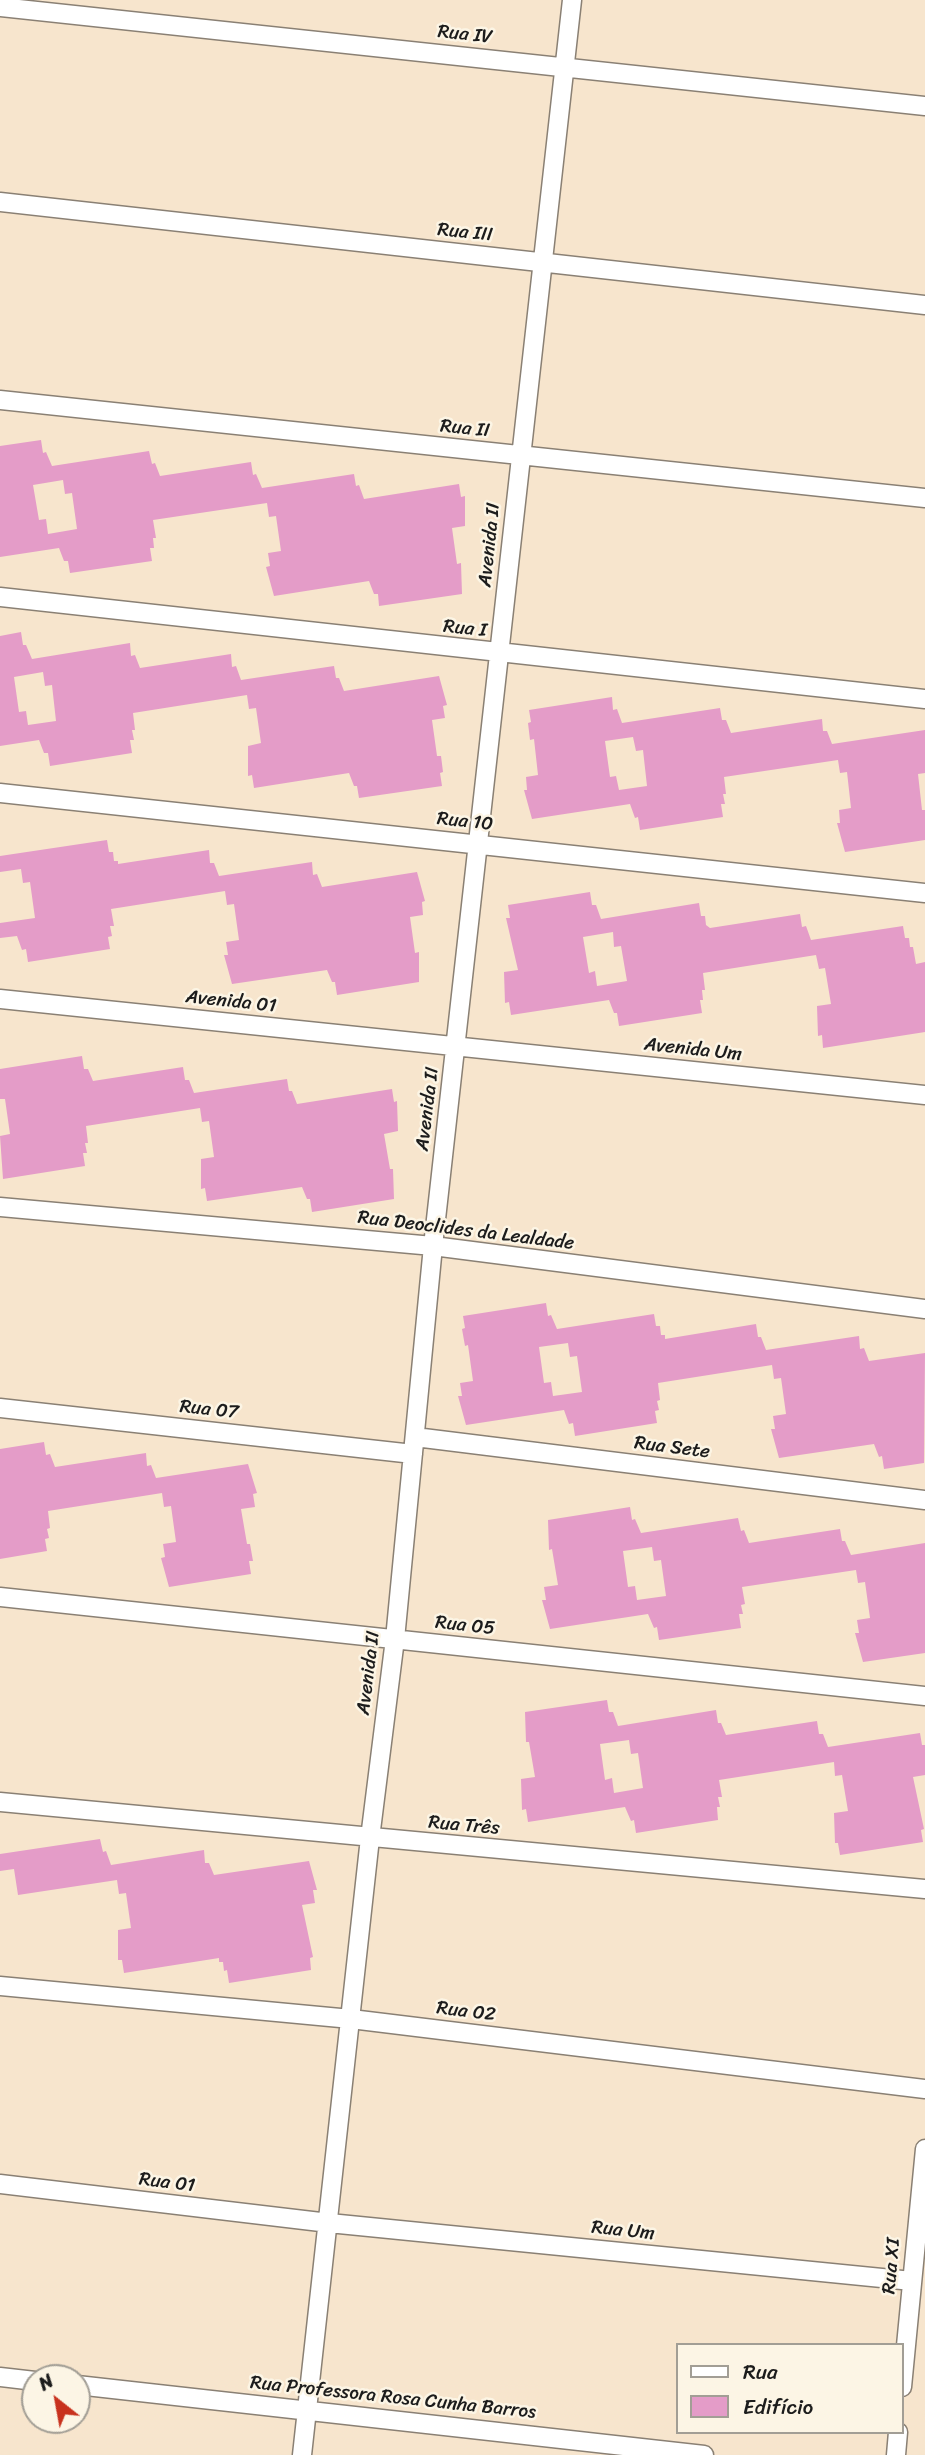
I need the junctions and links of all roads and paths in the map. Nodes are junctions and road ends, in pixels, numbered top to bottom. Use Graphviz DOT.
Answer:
graph roads {
  1 [pos="572,0"];
  2 [pos="0,7"];
  3 [pos="565,66"];
  4 [pos="925,106"];
  5 [pos="0,202"];
  6 [pos="541,262"];
  7 [pos="925,305"];
  8 [pos="0,400"];
  9 [pos="520,456"];
  10 [pos="925,498"];
  11 [pos="0,597"];
  12 [pos="500,654"];
  13 [pos="925,699"];
  14 [pos="0,793"];
  15 [pos="478,844"];
  16 [pos="925,893"];
  17 [pos="0,999"];
  18 [pos="457,1046"];
  19 [pos="925,1095"];
  20 [pos="0,1207"];
  21 [pos="433,1246"];
  22 [pos="925,1310"];
  23 [pos="0,1408"];
  24 [pos="414,1446"];
  25 [pos="925,1500"];
  26 [pos="0,1598"];
  27 [pos="395,1639"];
  28 [pos="925,1696"];
  29 [pos="0,1801"];
  30 [pos="370,1838"];
  31 [pos="925,1889"];
  32 [pos="0,1986"];
  33 [pos="351,2020"];
  34 [pos="925,2089"];
  35 [pos="925,2149"];
  36 [pos="0,2184"];
  37 [pos="329,2223"];
  38 [pos="912,2281"];
  39 [pos="904,2366"];
  40 [pos="0,2377"];
  41 [pos="21,2379"];
  42 [pos="91,2386"];
  43 [pos="307,2409"];
  44 [pos="898,2434"];
  45 [pos="302,2455"];
  46 [pos="704,2455"];
  47 [pos="896,2455"];
  1 -- 3 [label="street, Avenida II"];
  2 -- 3 [label="street, Rua IV"];
  3 -- 4 [label="street, Rua IV"];
  3 -- 6 [label="street, Avenida II"];
  5 -- 6 [label="street, Rua III"];
  6 -- 7 [label="street, Rua III"];
  6 -- 9 [label="street, Avenida II"];
  8 -- 9 [label="street, Rua II"];
  9 -- 10 [label="street, Rua II"];
  9 -- 12 [label="street, Avenida II"];
  11 -- 12 [label="street, Rua I"];
  12 -- 13 [label="street, Rua I"];
  12 -- 15 [label="street, Avenida II"];
  14 -- 15 [label="street, Rua 10"];
  15 -- 16 [label="street, Rua 10"];
  15 -- 18 [label="street, Avenida II"];
  17 -- 18 [label="street, Avenida 01"];
  18 -- 19 [label="street, Avenida Um"];
  18 -- 21 [label="street, Avenida II"];
  20 -- 21 [label="street, Rua Deoclides da Lealdade"];
  21 -- 22 [label="street, Rua Deoclides da Lealdade"];
  21 -- 24 [label="street, Avenida II"];
  23 -- 24 [label="street, Rua 07"];
  24 -- 25 [label="street, Rua Sete"];
  24 -- 27 [label="street, Avenida II"];
  26 -- 27 [label="street, Rua 05"];
  27 -- 28 [label="street, Rua 05"];
  27 -- 30 [label="street, Avenida II"];
  29 -- 30 [label="street, Rua Três"];
  30 -- 31 [label="street, Rua Três"];
  30 -- 33 [label="street, Avenida II"];
  32 -- 33 [label="street, Rua 02"];
  33 -- 34 [label="street, Rua 02"];
  33 -- 37 [label="street, Avenida II"];
  35 -- 38 [label="street, Rua XI"];
  36 -- 37 [label="street, Rua 01"];
  37 -- 38 [label="street, Rua Um"];
  37 -- 43 [label="street, Avenida II"];
  38 -- 39 [label="street, Rua XI"];
  40 -- 41 [label="street"];
  42 -- 43 [label="street, Rua Professora Rosa Cunha Barros"];
  43 -- 45 [label="street, Avenida II"];
  43 -- 46 [label="street, Rua Professora Rosa Cunha Barros"];
  44 -- 47 [label="street"];
}
